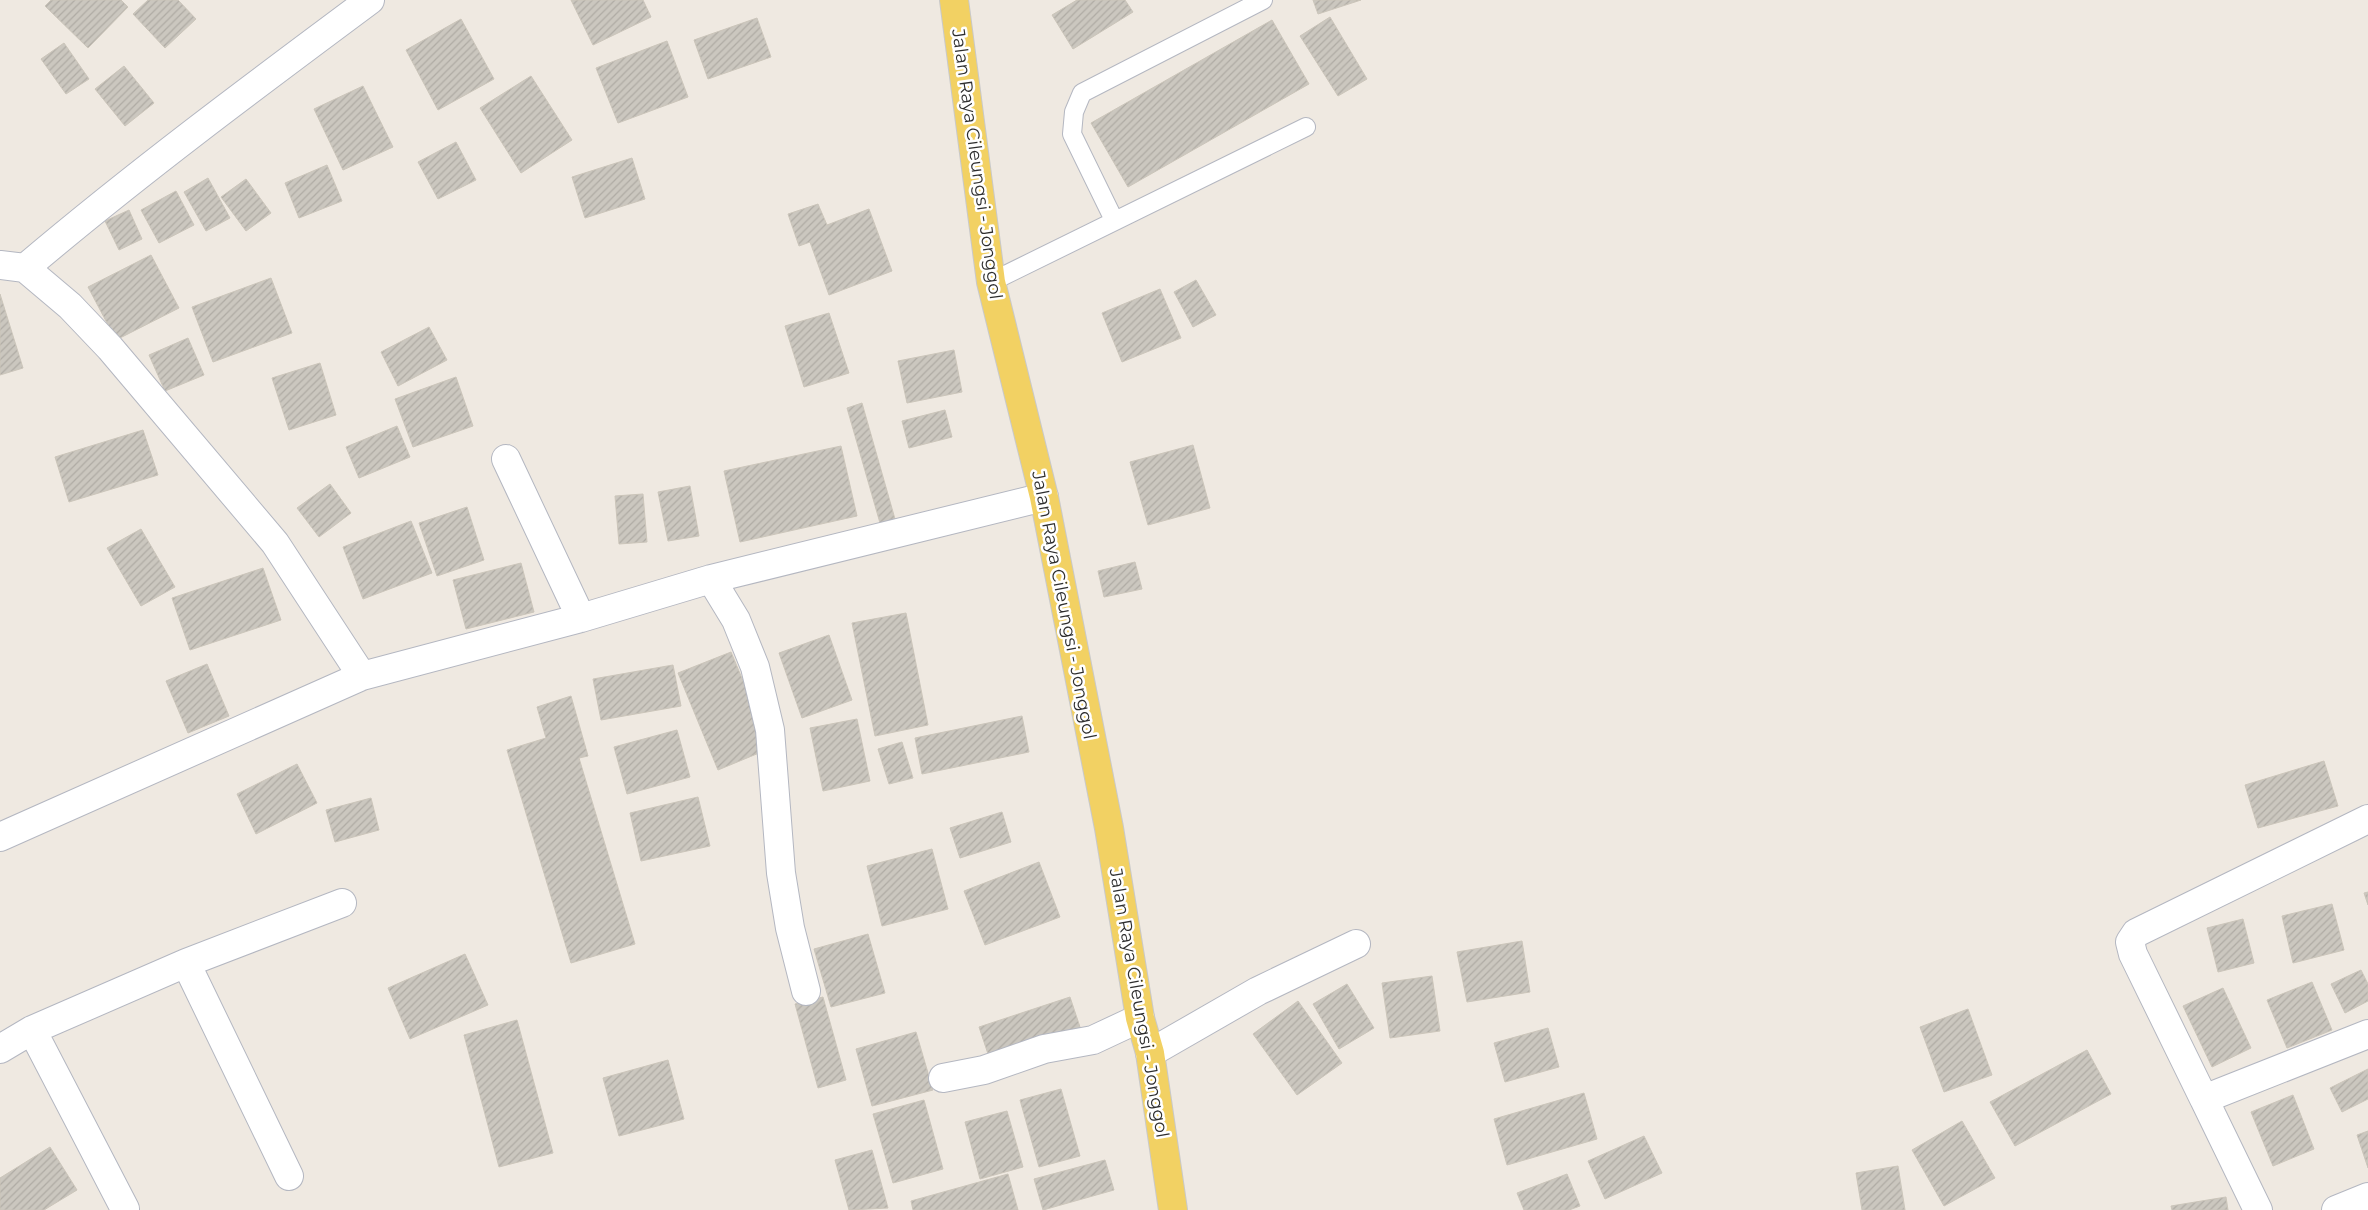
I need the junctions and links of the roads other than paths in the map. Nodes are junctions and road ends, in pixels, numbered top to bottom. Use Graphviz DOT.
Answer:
graph roads {
  1 [pos="370,0"];
  2 [pos="954,0"];
  3 [pos="1263,0"];
  4 [pos="1306,127"];
  5 [pos="1114,220"];
  6 [pos="12,267"];
  7 [pos="991,282"];
  8 [pos="506,459"];
  9 [pos="1044,497"];
  10 [pos="711,579"];
  11 [pos="581,618"];
  12 [pos="362,676"];
  13 [pos="2368,818"];
  14 [pos="0,838"];
  15 [pos="342,903"];
  16 [pos="1356,944"];
  17 [pos="186,963"];
  18 [pos="806,991"];
  19 [pos="1140,1018"];
  20 [pos="32,1030"];
  21 [pos="2368,1034"];
  22 [pos="0,1049"];
  23 [pos="1150,1053"];
  24 [pos="943,1078"];
  25 [pos="2204,1099"];
  26 [pos="289,1176"];
  27 [pos="2368,1197"];
  28 [pos="125,1209"];
  29 [pos="1172,1210"];
  30 [pos="2258,1210"];
  31 [pos="2336,1210"];
  1 -- 6 [label="street"];
  2 -- 7 [label="main road, Jalan Raya Cileungsi - Jonggol"];
  3 -- 5 [label="lane"];
  4 -- 5 [label="lane"];
  5 -- 7 [label="lane"];
  6 -- 12 [label="street"];
  7 -- 9 [label="main road, Jalan Raya Cileungsi - Jonggol"];
  8 -- 11 [label="street"];
  9 -- 10 [label="street"];
  9 -- 19 [label="main road, Jalan Raya Cileungsi - Jonggol"];
  10 -- 11 [label="street"];
  10 -- 18 [label="street"];
  11 -- 12 [label="street"];
  12 -- 14 [label="street"];
  13 -- 25 [label="street"];
  15 -- 17 [label="street"];
  16 -- 23 [label="street"];
  17 -- 20 [label="street"];
  17 -- 26 [label="street"];
  19 -- 23 [label="main road, Jalan Raya Cileungsi - Jonggol"];
  19 -- 24 [label="street"];
  20 -- 22 [label="street"];
  20 -- 28 [label="street"];
  21 -- 25 [label="street"];
  23 -- 29 [label="main road, Jalan Raya Cileungsi - Jonggol"];
  25 -- 30 [label="street"];
  27 -- 31 [label="street"];
}
